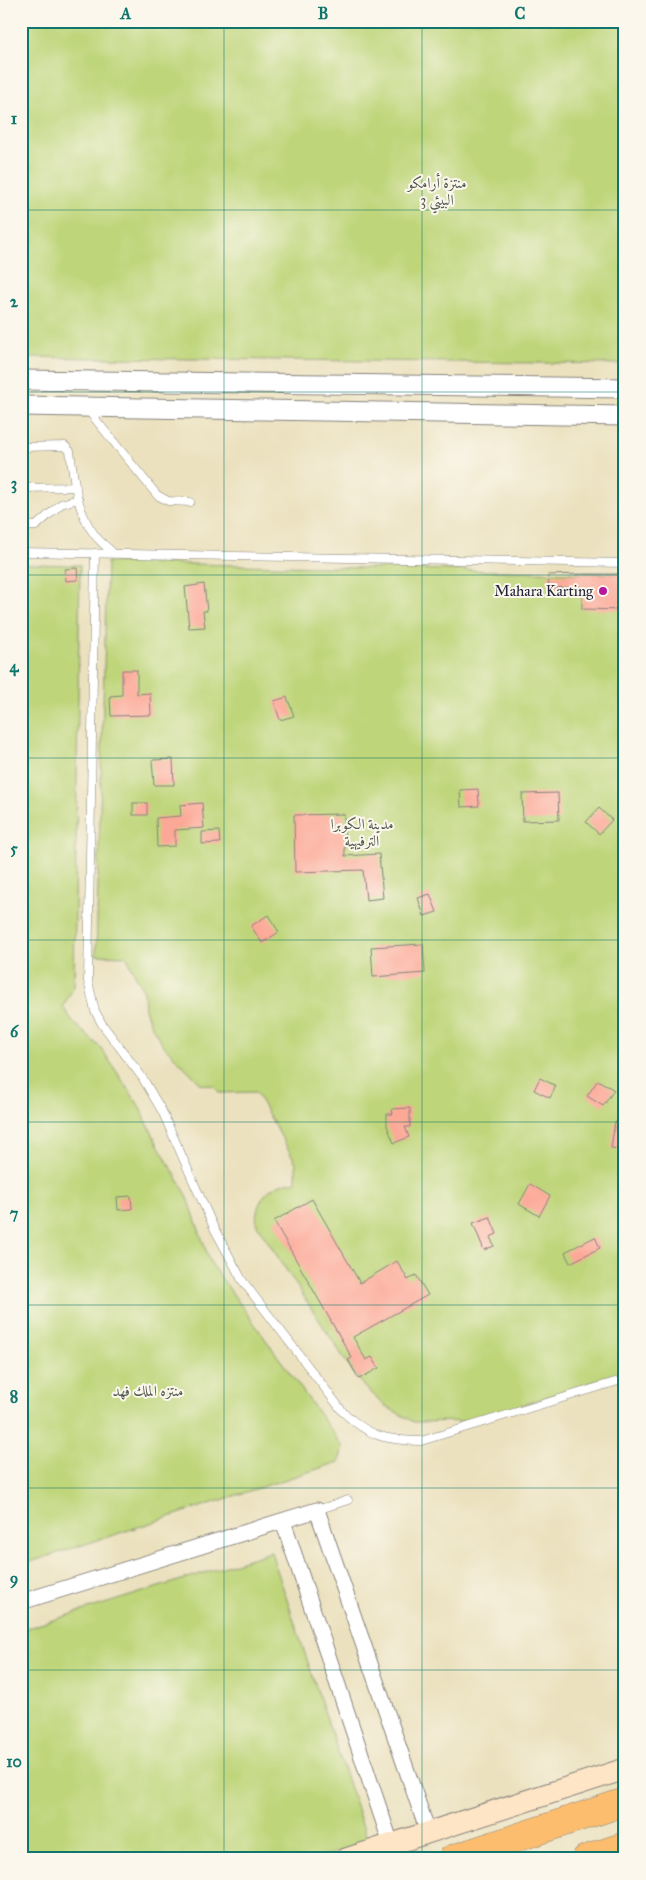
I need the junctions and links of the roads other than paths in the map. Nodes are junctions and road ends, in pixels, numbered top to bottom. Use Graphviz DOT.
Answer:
graph roads {
  1 [pos="21,380"];
  2 [pos="86,381"];
  3 [pos="376,384"];
  4 [pos="625,388"];
  5 [pos="21,406"];
  6 [pos="86,407"];
  7 [pos="376,411"];
  8 [pos="625,416"];
  9 [pos="21,447"];
  10 [pos="76,487"];
  11 [pos="21,488"];
  12 [pos="78,499"];
  13 [pos="190,502"];
  14 [pos="21,526"];
  15 [pos="21,552"];
  16 [pos="94,553"];
  17 [pos="113,553"];
  18 [pos="625,563"];
  19 [pos="625,1378"];
  20 [pos="348,1500"];
  21 [pos="317,1510"];
  22 [pos="283,1521"];
  23 [pos="21,1602"];
  24 [pos="625,1769"];
  25 [pos="625,1802"];
  26 [pos="428,1832"];
  27 [pos="391,1844"];
  28 [pos="625,1846"];
  29 [pos="346,1859"];
  30 [pos="452,1859"];
  31 [pos="586,1859"];
  1 -- 2 [label="street"];
  2 -- 3 [label="street"];
  2 -- 6 [label="street"];
  3 -- 4 [label="street"];
  3 -- 7 [label="street"];
  5 -- 6 [label="street"];
  6 -- 7 [label="street"];
  6 -- 13 [label="lane"];
  7 -- 8 [label="street"];
  9 -- 10 [label="lane"];
  10 -- 11 [label="lane"];
  10 -- 12 [label="lane"];
  12 -- 14 [label="lane"];
  12 -- 17 [label="lane"];
  15 -- 16 [label="lane"];
  16 -- 17 [label="lane"];
  16 -- 19 [label="lane"];
  17 -- 18 [label="lane"];
  20 -- 21 [label="lane"];
  21 -- 22 [label="street"];
  21 -- 26 [label="street"];
  22 -- 23 [label="street"];
  22 -- 27 [label="street"];
  24 -- 26 [label="main road"];
  25 -- 30 [label="highway"];
  26 -- 27 [label="main road"];
  27 -- 29 [label="main road"];
  28 -- 31 [label="highway"];
}
